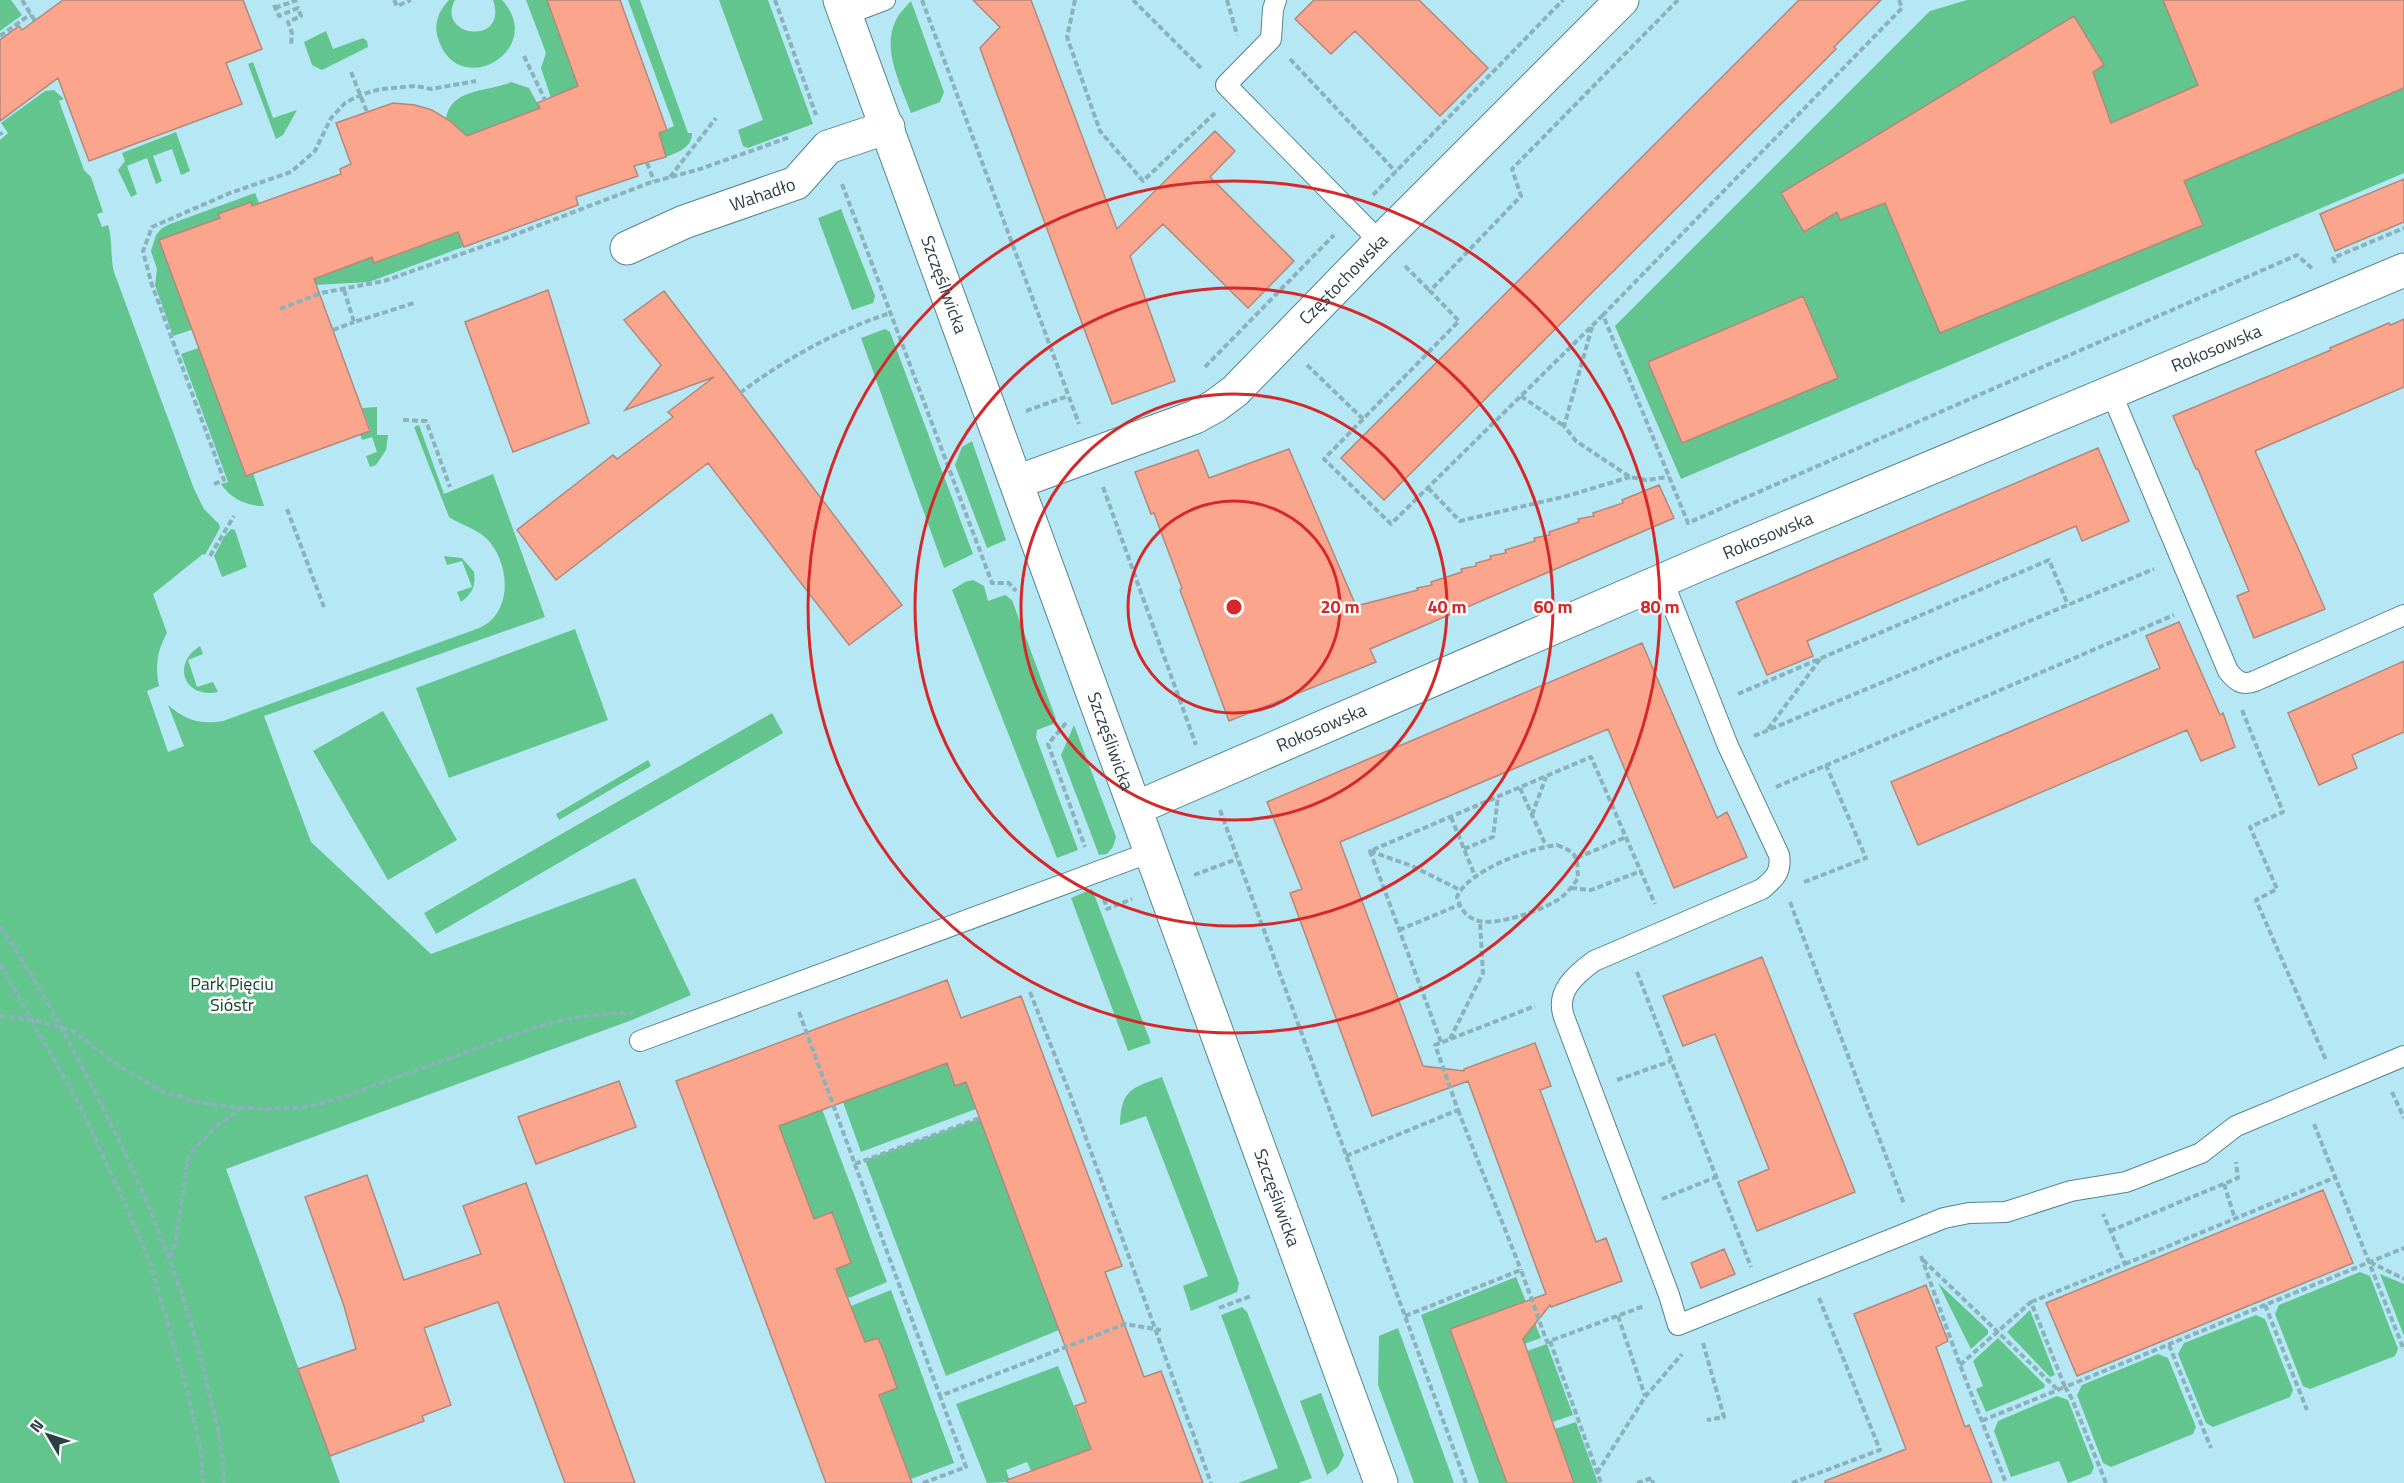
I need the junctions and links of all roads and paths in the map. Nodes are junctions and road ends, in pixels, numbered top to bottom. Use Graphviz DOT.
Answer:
graph roads {
  1 [pos="22,0"];
  2 [pos="297,0"];
  3 [pos="394,0"];
  4 [pos="411,0"];
  5 [pos="775,0"];
  6 [pos="885,0"];
  7 [pos="922,0"];
  8 [pos="1075,0"];
  9 [pos="1276,0"];
  10 [pos="1622,0"];
  11 [pos="1678,0"];
  12 [pos="1899,0"];
  13 [pos="843,7"];
  14 [pos="31,14"];
  15 [pos="35,21"];
  16 [pos="0,36"];
  17 [pos="1271,39"];
  18 [pos="291,46"];
  19 [pos="524,56"];
  20 [pos="351,72"];
  21 [pos="476,81"];
  22 [pos="360,95"];
  23 [pos="545,100"];
  24 [pos="367,112"];
  25 [pos="1216,112"];
  26 [pos="716,118"];
  27 [pos="888,127"];
  28 [pos="824,136"];
  29 [pos="647,163"];
  30 [pos="1396,172"];
  31 [pos="670,177"];
  32 [pos="654,181"];
  33 [pos="2404,228"];
  34 [pos="1380,242"];
  35 [pos="627,248"];
  36 [pos="2337,268"];
  37 [pos="2404,270"];
  38 [pos="2320,275"];
  39 [pos="344,290"];
  40 [pos="414,303"];
  41 [pos="280,309"];
  42 [pos="890,313"];
  43 [pos="1603,315"];
  44 [pos="354,322"];
  45 [pos="1592,326"];
  46 [pos="333,330"];
  47 [pos="1283,342"];
  48 [pos="2112,392"];
  49 [pos="740,393"];
  50 [pos="1068,396"];
  51 [pos="1521,396"];
  52 [pos="1025,412"];
  53 [pos="1363,419"];
  54 [pos="403,420"];
  55 [pos="1564,426"];
  56 [pos="1091,453"];
  57 [pos="1629,477"];
  58 [pos="1669,477"];
  59 [pos="1017,482"];
  60 [pos="214,484"];
  61 [pos="450,487"];
  62 [pos="1428,488"];
  63 [pos="287,509"];
  64 [pos="234,516"];
  65 [pos="210,556"];
  66 [pos="2181,558"];
  67 [pos="1663,581"];
  68 [pos="1019,594"];
  69 [pos="2200,604"];
  70 [pos="2067,605"];
  71 [pos="324,607"];
  72 [pos="2404,615"];
  73 [pos="1821,658"];
  74 [pos="2240,683"];
  75 [pos="1712,704"];
  76 [pos="1067,721"];
  77 [pos="1768,730"];
  78 [pos="1728,746"];
  79 [pos="1198,752"];
  80 [pos="1826,765"];
  81 [pos="1546,776"];
  82 [pos="1520,788"];
  83 [pos="1498,796"];
  84 [pos="1752,797"];
  85 [pos="1217,804"];
  86 [pos="1136,808"];
  87 [pos="1532,815"];
  88 [pos="1451,817"];
  89 [pos="1626,837"];
  90 [pos="1546,846"];
  91 [pos="1464,849"];
  92 [pos="1370,851"];
  93 [pos="1152,852"];
  94 [pos="1578,858"];
  95 [pos="1237,859"];
  96 [pos="1641,871"];
  97 [pos="1095,873"];
  98 [pos="1475,876"];
  99 [pos="1782,881"];
  100 [pos="1164,886"];
  101 [pos="1571,888"];
  102 [pos="1460,890"];
  103 [pos="1459,904"];
  104 [pos="1657,908"];
  105 [pos="1480,922"];
  106 [pos="0,926"];
  107 [pos="1399,930"];
  108 [pos="1627,946"];
  109 [pos="0,964"];
  110 [pos="1029,992"];
  111 [pos="1562,996"];
  112 [pos="639,1014"];
  113 [pos="0,1016"];
  114 [pos="33,1020"];
  115 [pos="62,1028"];
  116 [pos="807,1032"];
  117 [pos="1450,1039"];
  118 [pos="640,1041"];
  119 [pos="1441,1042"];
  120 [pos="2404,1056"];
  121 [pos="1671,1061"];
  122 [pos="2336,1084"];
  123 [pos="2390,1086"];
  124 [pos="1591,1089"];
  125 [pos="2305,1097"];
  126 [pos="241,1108"];
  127 [pos="1458,1110"];
  128 [pos="980,1118"];
  129 [pos="2404,1118"];
  130 [pos="1346,1156"];
  131 [pos="855,1164"];
  132 [pos="1716,1177"];
  133 [pos="2336,1177"];
  134 [pos="2224,1184"];
  135 [pos="2092,1188"];
  136 [pos="1636,1209"];
  137 [pos="2235,1219"];
  138 [pos="1913,1229"];
  139 [pos="2404,1248"];
  140 [pos="170,1259"];
  141 [pos="1923,1260"];
  142 [pos="2369,1262"];
  143 [pos="2124,1264"];
  144 [pos="1521,1270"];
  145 [pos="1809,1272"];
  146 [pos="2404,1279"];
  147 [pos="1761,1291"];
  148 [pos="1669,1295"];
  149 [pos="1251,1296"];
  150 [pos="2031,1302"];
  151 [pos="2265,1305"];
  152 [pos="1218,1308"];
  153 [pos="1405,1316"];
  154 [pos="1618,1316"];
  155 [pos="1155,1329"];
  156 [pos="1161,1330"];
  157 [pos="1998,1333"];
  158 [pos="1550,1341"];
  159 [pos="2169,1345"];
  160 [pos="1687,1348"];
  161 [pos="2404,1350"];
  162 [pos="1959,1365"];
  163 [pos="2065,1387"];
  164 [pos="2058,1390"];
  165 [pos="940,1396"];
  166 [pos="1645,1397"];
  167 [pos="2307,1410"];
  168 [pos="1981,1421"];
  169 [pos="2211,1448"];
  170 [pos="1597,1473"];
  171 [pos="203,1483"];
  172 [pos="224,1483"];
  173 [pos="923,1483"];
  174 [pos="1211,1483"];
  175 [pos="1382,1483"];
  176 [pos="1466,1483"];
  177 [pos="1601,1483"];
  178 [pos="1637,1483"];
  179 [pos="1653,1483"];
  180 [pos="1792,1483"];
  181 [pos="2006,1483"];
  182 [pos="2106,1483"];
  1 -- 14 [label="path"];
  2 -- 18 [label="path"];
  3 -- 4 [label="path"];
  5 -- 28 [label="path"];
  6 -- 13 [label="lane"];
  7 -- 50 [label="path"];
  8 -- 25 [label="path"];
  9 -- 17 [label="lane"];
  10 -- 34 [label="street, Częstochowska"];
  11 -- 53 [label="path"];
  12 -- 43 [label="path"];
  13 -- 27 [label="street, Szczęśliwicka"];
  14 -- 15 [label="path"];
  14 -- 16 [label="path"];
  17 -- 30 [label="path"];
  17 -- 34 [label="lane"];
  19 -- 23 [label="path"];
  20 -- 22 [label="path"];
  21 -- 22 [label="path"];
  22 -- 24 [label="path"];
  22 -- 60 [label="path"];
  26 -- 31 [label="path"];
  27 -- 28 [label="street, Wahadło"];
  27 -- 59 [label="street, Szczęśliwicka"];
  28 -- 31 [label="path"];
  28 -- 35 [label="street, Wahadło"];
  28 -- 42 [label="path"];
  29 -- 32 [label="path"];
  31 -- 32 [label="path"];
  32 -- 39 [label="path"];
  33 -- 36 [label="path"];
  34 -- 47 [label="street, Częstochowska"];
  37 -- 48 [label="street, Rokosowska"];
  38 -- 58 [label="path"];
  39 -- 41 [label="path"];
  39 -- 44 [label="path"];
  40 -- 44 [label="path"];
  42 -- 49 [label="path"];
  42 -- 68 [label="path"];
  43 -- 45 [label="path"];
  43 -- 58 [label="path"];
  44 -- 46 [label="path"];
  45 -- 51 [label="path"];
  45 -- 55 [label="path"];
  47 -- 53 [label="path"];
  47 -- 56 [label="street, Częstochowska"];
  48 -- 66 [label="lane"];
  48 -- 67 [label="street, Rokosowska"];
  50 -- 52 [label="path"];
  50 -- 56 [label="path"];
  51 -- 55 [label="path"];
  51 -- 62 [label="path"];
  53 -- 62 [label="path"];
  54 -- 61 [label="path"];
  55 -- 57 [label="path"];
  56 -- 59 [label="street, Częstochowska"];
  56 -- 79 [label="path"];
  57 -- 58 [label="path"];
  57 -- 62 [label="path"];
  59 -- 86 [label="street, Szczęśliwicka"];
  63 -- 71 [label="path"];
  64 -- 65 [label="path"];
  66 -- 69 [label="lane"];
  66 -- 70 [label="path"];
  67 -- 75 [label="lane"];
  67 -- 86 [label="street, Rokosowska"];
  69 -- 74 [label="lane"];
  69 -- 80 [label="path"];
  70 -- 73 [label="path"];
  70 -- 77 [label="path"];
  72 -- 74 [label="lane"];
  73 -- 75 [label="path"];
  73 -- 77 [label="path"];
  74 -- 122 [label="path"];
  75 -- 78 [label="lane"];
  76 -- 97 [label="path"];
  77 -- 78 [label="path"];
  78 -- 84 [label="lane"];
  80 -- 84 [label="path"];
  80 -- 99 [label="path"];
  81 -- 82 [label="path"];
  81 -- 87 [label="path"];
  81 -- 89 [label="path"];
  82 -- 83 [label="path"];
  82 -- 87 [label="path"];
  83 -- 88 [label="path"];
  83 -- 91 [label="path"];
  84 -- 99 [label="lane"];
  85 -- 95 [label="path"];
  86 -- 93 [label="street, Szczęśliwicka"];
  87 -- 90 [label="path"];
  88 -- 91 [label="path"];
  88 -- 92 [label="path"];
  89 -- 94 [label="path"];
  89 -- 96 [label="path"];
  90 -- 94 [label="path"];
  90 -- 98 [label="path"];
  91 -- 98 [label="path"];
  92 -- 102 [label="path"];
  92 -- 107 [label="path"];
  93 -- 97 [label="lane"];
  93 -- 100 [label="street, Szczęśliwicka"];
  94 -- 101 [label="path"];
  95 -- 100 [label="path"];
  95 -- 130 [label="path"];
  96 -- 101 [label="path"];
  96 -- 104 [label="path"];
  97 -- 100 [label="path"];
  97 -- 118 [label="lane"];
  98 -- 102 [label="path"];
  99 -- 108 [label="lane"];
  99 -- 138 [label="path"];
  100 -- 175 [label="street, Szczęśliwicka"];
  101 -- 105 [label="path"];
  102 -- 103 [label="path"];
  103 -- 105 [label="path"];
  103 -- 107 [label="path"];
  105 -- 117 [label="path"];
  106 -- 115 [label="path"];
  107 -- 119 [label="path"];
  108 -- 111 [label="lane"];
  108 -- 121 [label="path"];
  109 -- 114 [label="path"];
  110 -- 155 [label="path"];
  111 -- 117 [label="path"];
  111 -- 124 [label="lane"];
  112 -- 126 [label="path"];
  113 -- 114 [label="path"];
  114 -- 115 [label="path"];
  114 -- 171 [label="path"];
  115 -- 126 [label="path"];
  115 -- 140 [label="path"];
  116 -- 131 [label="path"];
  117 -- 119 [label="path"];
  119 -- 127 [label="path"];
  120 -- 122 [label="lane"];
  121 -- 124 [label="path"];
  121 -- 132 [label="path"];
  122 -- 125 [label="lane"];
  123 -- 129 [label="path"];
  124 -- 136 [label="lane"];
  125 -- 133 [label="path"];
  125 -- 135 [label="lane"];
  126 -- 140 [label="path"];
  127 -- 130 [label="path"];
  127 -- 144 [label="path"];
  128 -- 131 [label="path"];
  130 -- 153 [label="path"];
  131 -- 165 [label="path"];
  132 -- 136 [label="path"];
  132 -- 147 [label="path"];
  133 -- 137 [label="path"];
  133 -- 142 [label="path"];
  134 -- 137 [label="path"];
  135 -- 138 [label="lane"];
  135 -- 143 [label="path"];
  136 -- 148 [label="lane"];
  137 -- 143 [label="path"];
  138 -- 141 [label="path"];
  138 -- 145 [label="lane"];
  139 -- 142 [label="path"];
  140 -- 172 [label="path"];
  141 -- 157 [label="path"];
  141 -- 162 [label="path"];
  142 -- 146 [label="path"];
  142 -- 151 [label="path"];
  142 -- 161 [label="path"];
  143 -- 150 [label="path"];
  144 -- 153 [label="path"];
  144 -- 158 [label="path"];
  145 -- 147 [label="lane"];
  145 -- 180 [label="path"];
  147 -- 148 [label="lane"];
  148 -- 154 [label="path"];
  149 -- 152 [label="path"];
  150 -- 157 [label="path"];
  150 -- 163 [label="path"];
  151 -- 159 [label="path"];
  151 -- 167 [label="path"];
  153 -- 176 [label="path"];
  154 -- 158 [label="path"];
  154 -- 166 [label="path"];
  155 -- 156 [label="path"];
  155 -- 165 [label="path"];
  155 -- 174 [label="path"];
  157 -- 162 [label="path"];
  157 -- 164 [label="path"];
  158 -- 170 [label="path"];
  159 -- 163 [label="path"];
  159 -- 169 [label="path"];
  160 -- 166 [label="path"];
  162 -- 168 [label="path"];
  163 -- 164 [label="path"];
  163 -- 182 [label="path"];
  164 -- 168 [label="path"];
  165 -- 173 [label="path"];
  166 -- 170 [label="path"];
  168 -- 181 [label="path"];
  170 -- 177 [label="path"];
  178 -- 179 [label="path"];
}
